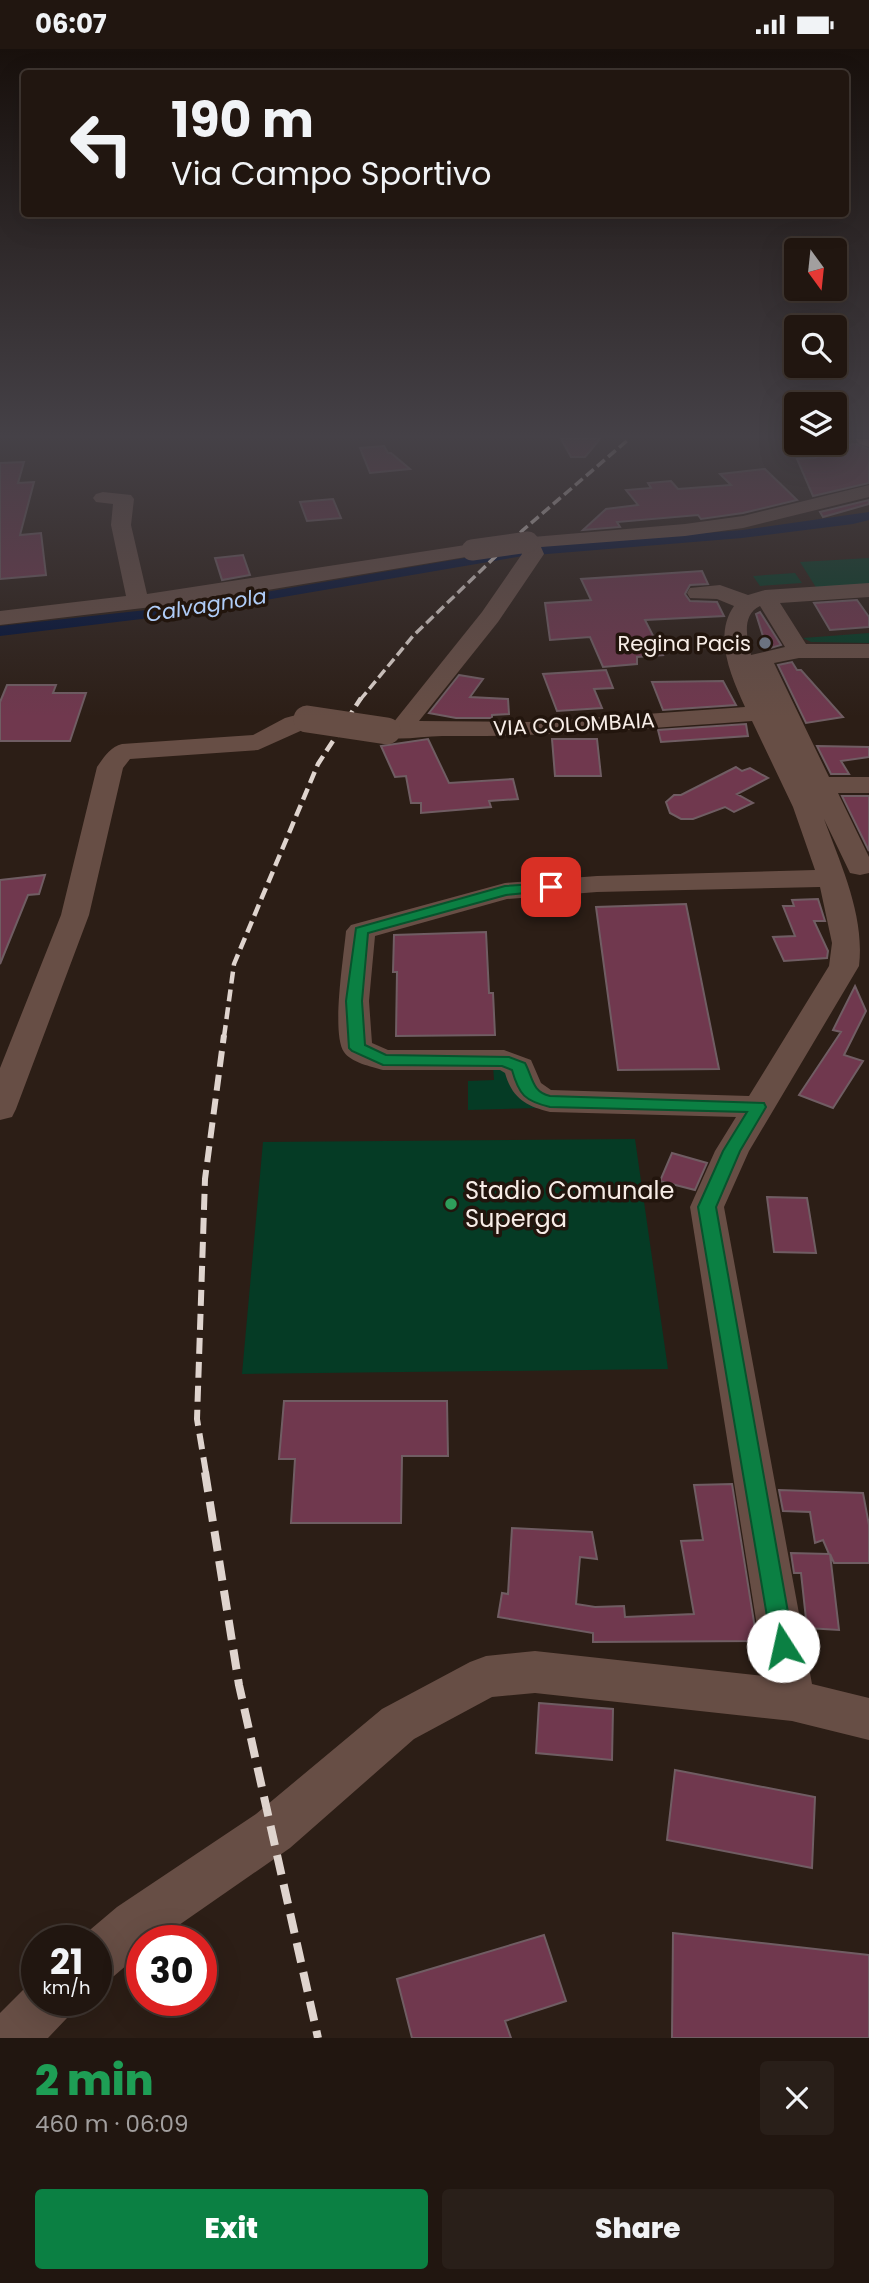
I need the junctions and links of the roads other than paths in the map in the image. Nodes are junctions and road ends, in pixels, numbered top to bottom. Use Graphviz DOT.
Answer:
graph roads {
  1 [pos="123,532"];
  2 [pos="667,532"];
  3 [pos="530,548"];
  4 [pos="869,590"];
  5 [pos="698,593"];
  6 [pos="756,600"];
  7 [pos="138,601"];
  8 [pos="0,618"];
  9 [pos="799,651"];
  10 [pos="869,651"];
  11 [pos="761,713"];
  12 [pos="395,731"];
  13 [pos="821,785"];
  14 [pos="869,785"];
  15 [pos="846,873"];
  16 [pos="758,1107"];
  17 [pos="0,1109"];
  18 [pos="792,1700"];
  19 [pos="869,1719"];
  20 [pos="112,1944"];
  21 [pos="33,2016"];
  22 [pos="12,2038"];
  1 -- 7 [label="street"];
  2 -- 3 [label="street"];
  3 -- 7 [label="street, bridge"];
  3 -- 12 [label="street"];
  4 -- 6 [label="street"];
  5 -- 6 [label="street"];
  6 -- 9 [label="street"];
  6 -- 11 [label="street"];
  7 -- 8 [label="street"];
  9 -- 10 [label="street"];
  9 -- 13 [label="street"];
  11 -- 12 [label="street, VIA COLOMBAIA"];
  11 -- 15 [label="street"];
  12 -- 17 [label="street, VIA COLOMBAIA, bridge"];
  13 -- 14 [label="street"];
  13 -- 15 [label="street"];
  15 -- 16 [label="street"];
  15 -- 16 [label="street"];
  16 -- 18 [label="street"];
  18 -- 19 [label="street"];
  18 -- 20 [label="street"];
  21 -- 22 [label="street"];
}
